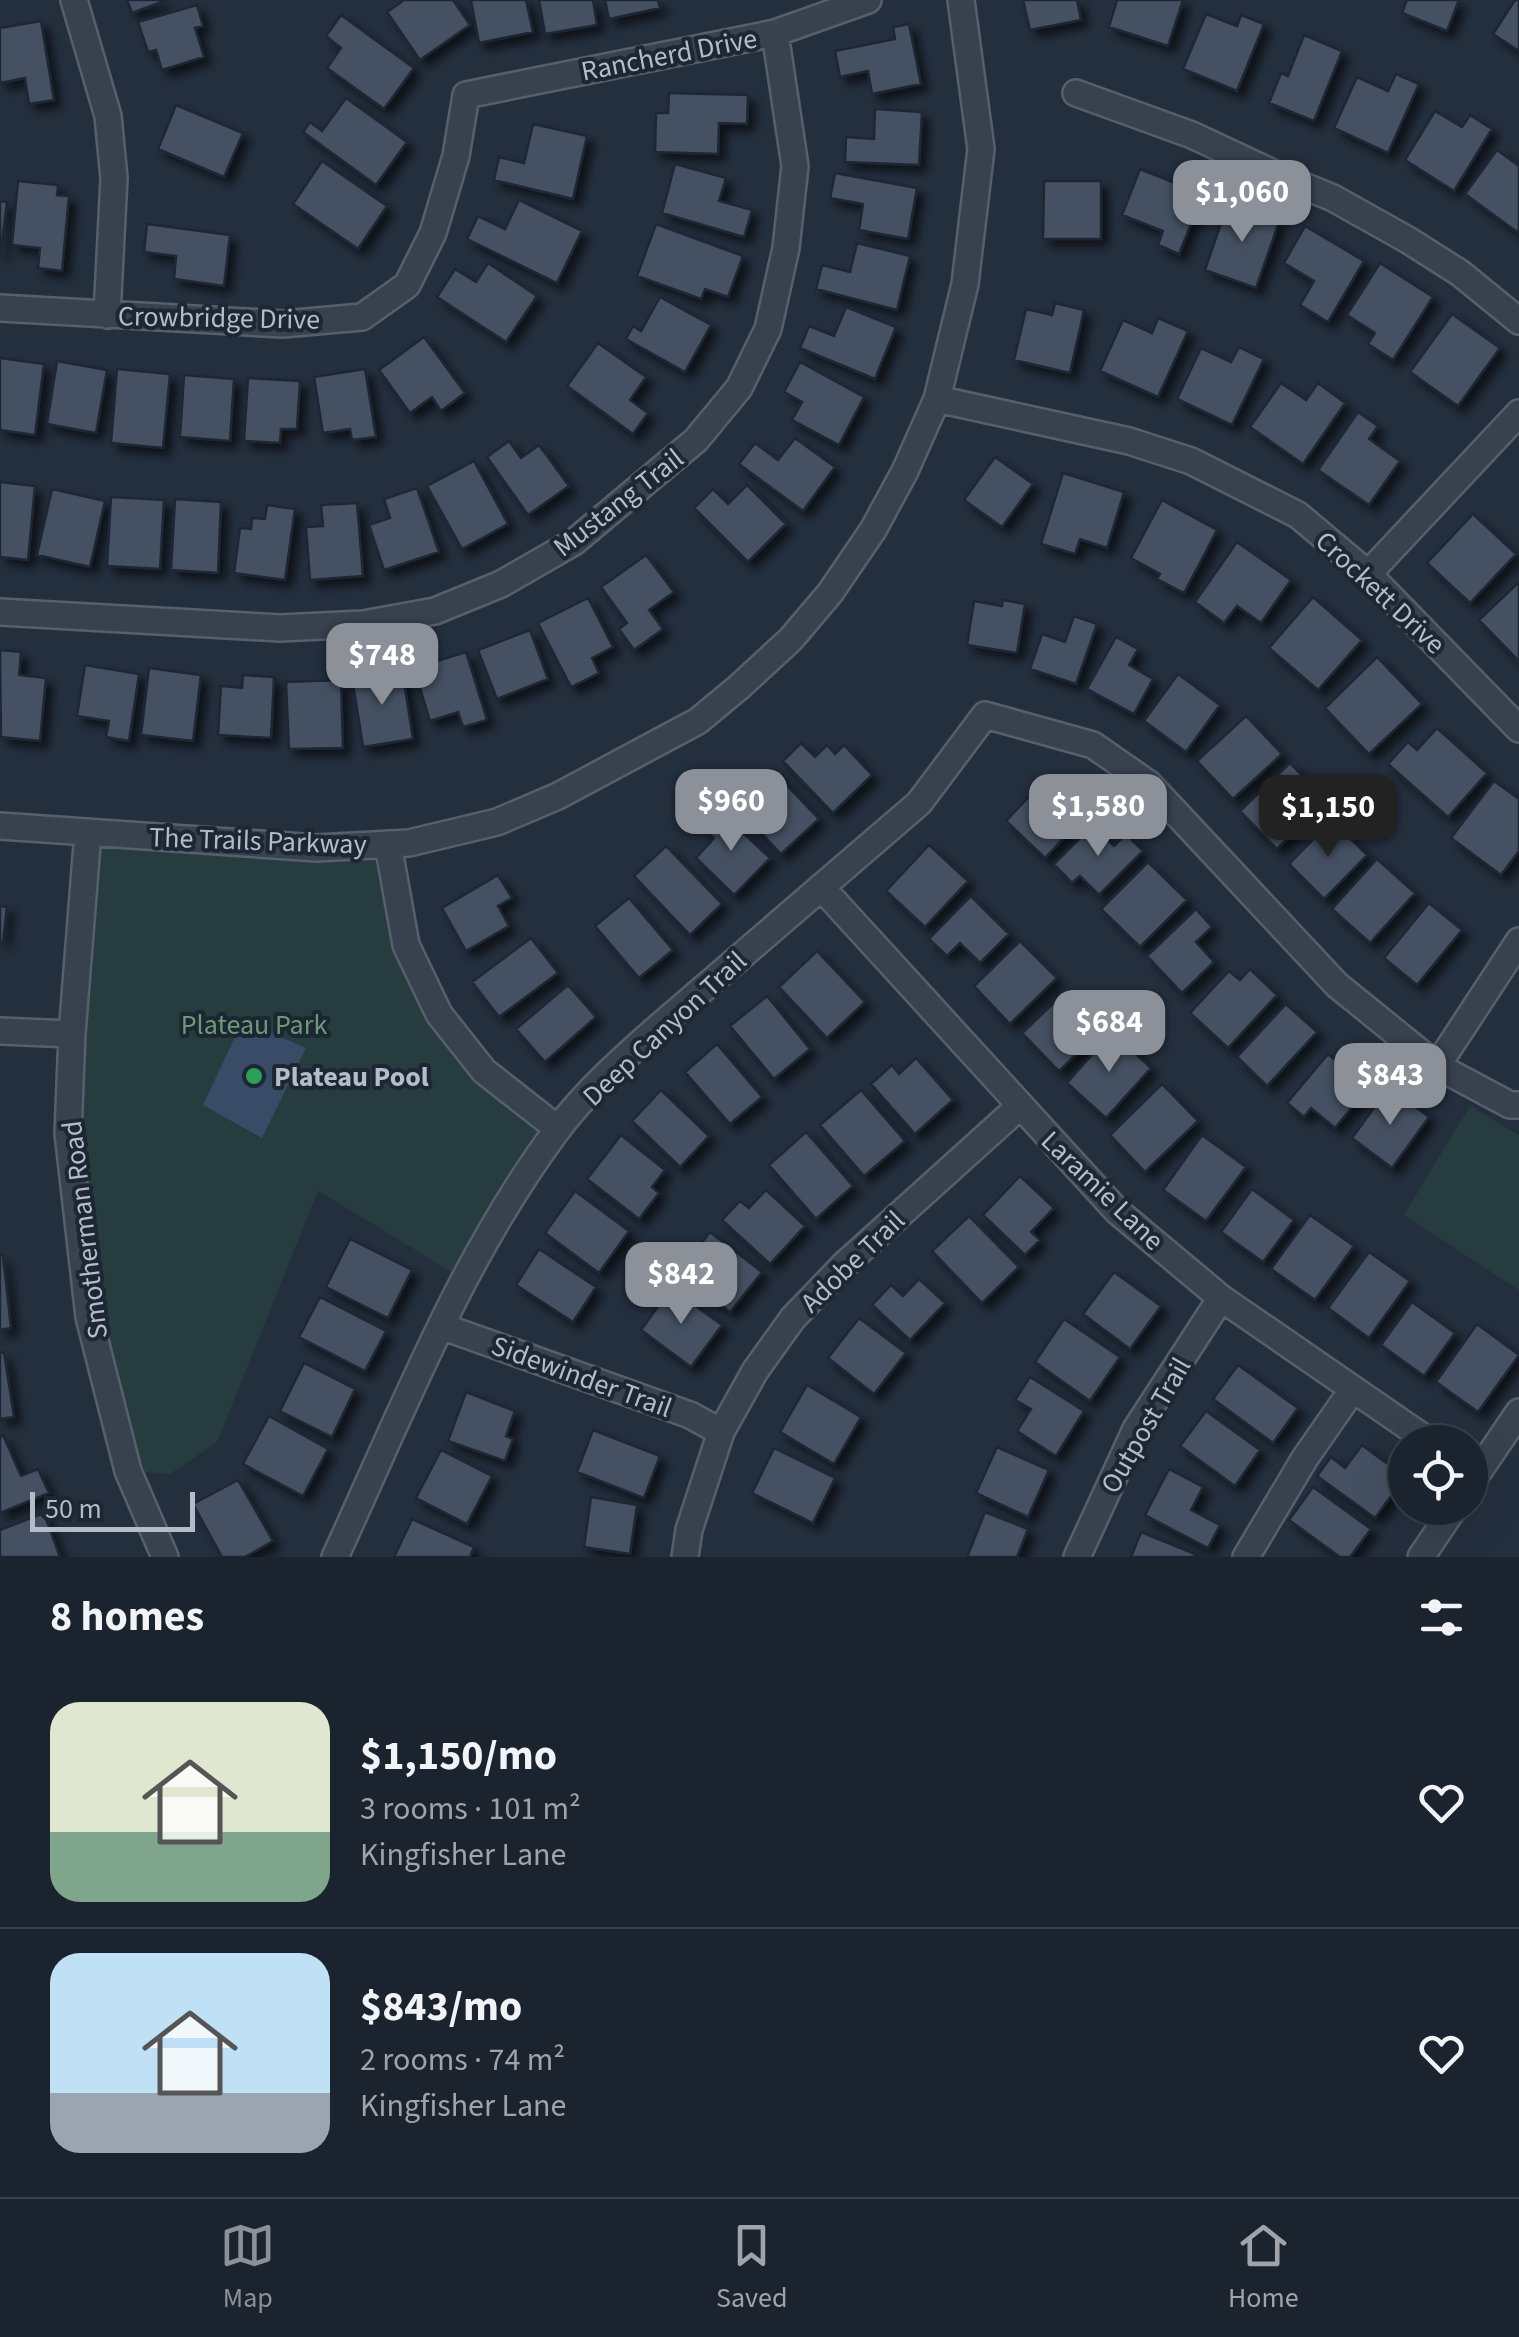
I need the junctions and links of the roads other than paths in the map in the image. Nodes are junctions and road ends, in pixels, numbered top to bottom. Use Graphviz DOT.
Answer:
graph roads {
  1 [pos="74,0"];
  2 [pos="868,0"];
  3 [pos="960,0"];
  4 [pos="775,34"];
  5 [pos="466,94"];
  6 [pos="1076,94"];
  7 [pos="0,308"];
  8 [pos="107,315"];
  9 [pos="1519,321"];
  10 [pos="937,398"];
  11 [pos="1519,413"];
  12 [pos="1368,574"];
  13 [pos="0,612"];
  14 [pos="1519,729"];
  15 [pos="0,826"];
  16 [pos="88,832"];
  17 [pos="388,844"];
  18 [pos="822,888"];
  19 [pos="1519,941"];
  20 [pos="0,1031"];
  21 [pos="72,1034"];
  22 [pos="1437,1066"];
  23 [pos="1519,1105"];
  24 [pos="1020,1106"];
  25 [pos="558,1129"];
  26 [pos="1221,1298"];
  27 [pos="441,1326"];
  28 [pos="1353,1389"];
  29 [pos="1519,1412"];
  30 [pos="1405,1425"];
  31 [pos="721,1432"];
  32 [pos="1488,1455"];
  33 [pos="1443,1525"];
  34 [pos="166,1557"];
  35 [pos="336,1557"];
  36 [pos="686,1557"];
  37 [pos="1077,1557"];
  38 [pos="1246,1557"];
  39 [pos="1421,1557"];
  1 -- 8 [label="street"];
  2 -- 4 [label="street, Rancherd Drive"];
  3 -- 10 [label="street, The Trails Parkway"];
  4 -- 5 [label="street, Rancherd Drive"];
  4 -- 13 [label="street, Mustang Trail"];
  5 -- 8 [label="street, Crowbridge Drive"];
  6 -- 9 [label="street"];
  7 -- 8 [label="street, Crowbridge Drive"];
  10 -- 12 [label="street, Crockett Drive"];
  10 -- 17 [label="street, The Trails Parkway"];
  11 -- 12 [label="street"];
  12 -- 14 [label="street, Crockett Drive"];
  15 -- 16 [label="street, The Trails Parkway"];
  16 -- 17 [label="street, The Trails Parkway"];
  16 -- 21 [label="street, Smotherman Road"];
  17 -- 25 [label="street"];
  18 -- 22 [label="street, Deep Canyon Trail"];
  18 -- 24 [label="street, Laramie Lane"];
  18 -- 25 [label="street, Deep Canyon Trail"];
  19 -- 22 [label="street"];
  20 -- 21 [label="street"];
  21 -- 34 [label="street, Smotherman Road"];
  22 -- 23 [label="street"];
  24 -- 26 [label="street, Laramie Lane"];
  24 -- 31 [label="street, Adobe Trail"];
  25 -- 27 [label="street, Deep Canyon Trail"];
  26 -- 28 [label="street, Laramie Lane"];
  26 -- 37 [label="street, Outpost Trail"];
  27 -- 31 [label="street, Sidewinder Trail"];
  27 -- 35 [label="street, Deep Canyon Trail"];
  28 -- 30 [label="street, Laramie Lane"];
  28 -- 38 [label="street"];
  29 -- 32 [label="street"];
  31 -- 36 [label="street, Adobe Trail"];
  33 -- 39 [label="street"];
}
